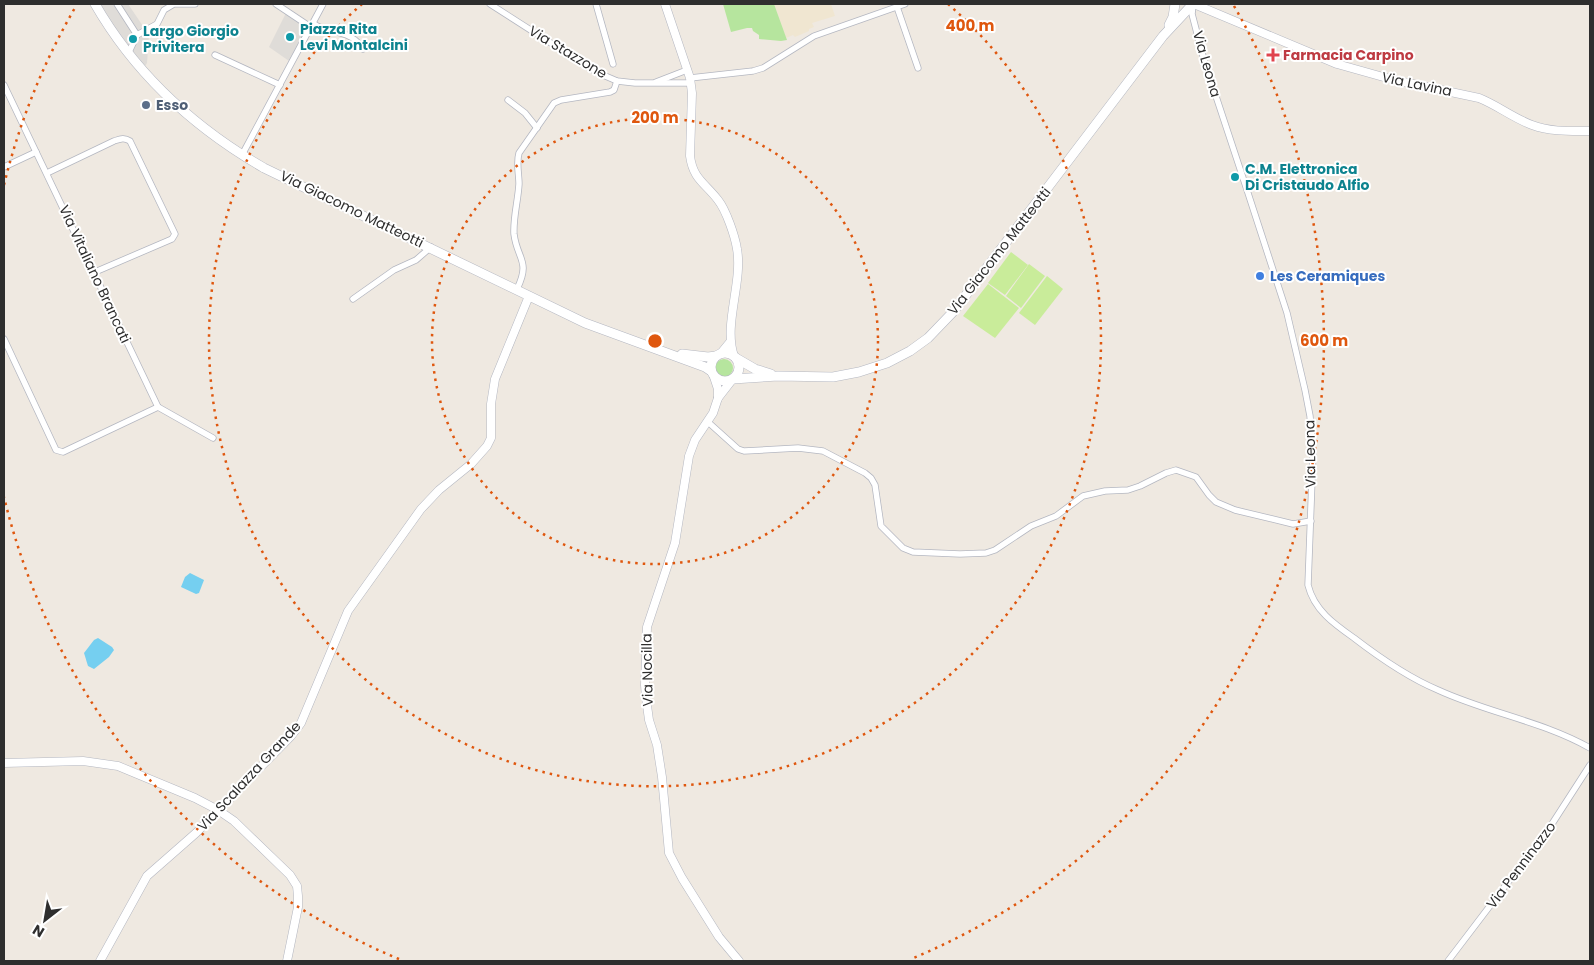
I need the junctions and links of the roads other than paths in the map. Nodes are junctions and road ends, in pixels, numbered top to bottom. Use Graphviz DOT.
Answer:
graph roads {
  1 [pos="95,4"];
  2 [pos="117,4"];
  3 [pos="195,4"];
  4 [pos="276,4"];
  5 [pos="324,4"];
  6 [pos="490,4"];
  7 [pos="596,4"];
  8 [pos="665,4"];
  9 [pos="905,4"];
  10 [pos="1176,4"];
  11 [pos="1209,4"];
  12 [pos="1192,5"];
  13 [pos="897,7"];
  14 [pos="1218,12"];
  15 [pos="313,26"];
  16 [pos="137,35"];
  17 [pos="1163,36"];
  18 [pos="362,49"];
  19 [pos="128,54"];
  20 [pos="215,56"];
  21 [pos="613,64"];
  22 [pos="918,68"];
  23 [pos="689,77"];
  24 [pos="617,81"];
  25 [pos="652,83"];
  26 [pos="4,85"];
  27 [pos="280,85"];
  28 [pos="508,100"];
  29 [pos="537,128"];
  30 [pos="1590,131"];
  31 [pos="36,152"];
  32 [pos="242,155"];
  33 [pos="4,167"];
  34 [pos="47,173"];
  35 [pos="431,247"];
  36 [pos="95,272"];
  37 [pos="517,290"];
  38 [pos="529,296"];
  39 [pos="353,299"];
  40 [pos="4,339"];
  41 [pos="730,342"];
  42 [pos="657,350"];
  43 [pos="719,354"];
  44 [pos="735,357"];
  45 [pos="713,374"];
  46 [pos="778,376"];
  47 [pos="733,379"];
  48 [pos="718,398"];
  49 [pos="158,407"];
  50 [pos="708,422"];
  51 [pos="213,438"];
  52 [pos="1311,521"];
  53 [pos="1590,748"];
  54 [pos="4,763"];
  55 [pos="1590,765"];
  56 [pos="1588,774"];
  57 [pos="218,810"];
  58 [pos="100,961"];
  59 [pos="287,961"];
  60 [pos="739,961"];
  61 [pos="1448,961"];
  1 -- 19 [label="main road, Via Giacomo Matteotti"];
  2 -- 16 [label="street"];
  3 -- 16 [label="street"];
  4 -- 15 [label="street"];
  5 -- 15 [label="street"];
  6 -- 24 [label="street, Via Stazzone"];
  7 -- 21 [label="street"];
  8 -- 23 [label="street"];
  9 -- 13 [label="street"];
  10 -- 12 [label="main road"];
  10 -- 17 [label="main road"];
  11 -- 14 [label="street"];
  12 -- 14 [label="street"];
  12 -- 17 [label="main road"];
  12 -- 52 [label="street, Via Leona"];
  13 -- 22 [label="street"];
  13 -- 23 [label="street"];
  14 -- 30 [label="street, Via Lavina"];
  15 -- 18 [label="street"];
  15 -- 27 [label="street"];
  16 -- 19 [label="street"];
  17 -- 46 [label="main road, Via Giacomo Matteotti"];
  19 -- 32 [label="main road, Via Giacomo Matteotti"];
  20 -- 27 [label="street"];
  23 -- 25 [label="street, Via Stazzone"];
  23 -- 25 [label="street"];
  23 -- 41 [label="street"];
  24 -- 25 [label="street, Via Stazzone"];
  24 -- 29 [label="street"];
  26 -- 31 [label="street, Via Vitaliano Brancati"];
  27 -- 32 [label="street"];
  28 -- 29 [label="street"];
  29 -- 37 [label="street"];
  31 -- 33 [label="street"];
  31 -- 34 [label="street, Via Vitaliano Brancati"];
  32 -- 35 [label="main road, Via Giacomo Matteotti"];
  34 -- 36 [label="street, Via Vitaliano Brancati"];
  34 -- 36 [label="street"];
  35 -- 37 [label="main road, Via Giacomo Matteotti"];
  35 -- 39 [label="street"];
  36 -- 49 [label="street, Via Vitaliano Brancati"];
  37 -- 38 [label="main road, Via Giacomo Matteotti"];
  38 -- 42 [label="main road, Via Giacomo Matteotti"];
  38 -- 57 [label="street, Via Scalazza Grande"];
  40 -- 49 [label="street"];
  41 -- 43 [label="street"];
  41 -- 44 [label="street"];
  42 -- 43 [label="main road"];
  42 -- 45 [label="main road"];
  43 -- 44 [label="main road"];
  43 -- 45 [label="main road"];
  44 -- 46 [label="main road"];
  44 -- 47 [label="main road"];
  45 -- 47 [label="main road"];
  45 -- 48 [label="street"];
  46 -- 47 [label="main road"];
  47 -- 48 [label="street, Via Nocilla"];
  48 -- 50 [label="street, Via Nocilla"];
  49 -- 51 [label="street"];
  50 -- 52 [label="street"];
  50 -- 60 [label="street, Via Nocilla"];
  52 -- 53 [label="street, Via Leona"];
  54 -- 57 [label="street"];
  55 -- 56 [label="street, Via Penninazzo"];
  56 -- 61 [label="street, Via Penninazzo"];
  57 -- 58 [label="street, Via Scalazza Grande"];
  57 -- 59 [label="street"];
}
